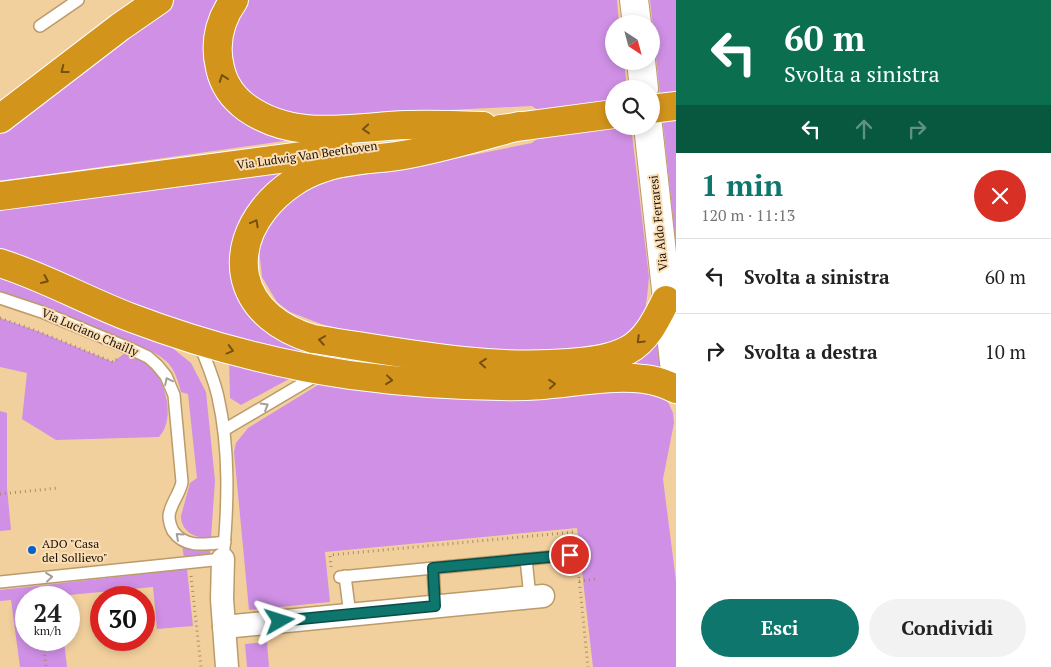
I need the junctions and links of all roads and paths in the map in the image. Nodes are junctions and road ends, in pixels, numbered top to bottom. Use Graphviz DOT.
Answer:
graph roads {
  1 [pos="78,0"];
  2 [pos="141,0"];
  3 [pos="159,0"];
  4 [pos="234,0"];
  5 [pos="634,0"];
  6 [pos="636,15"];
  7 [pos="40,26"];
  8 [pos="90,50"];
  9 [pos="676,106"];
  10 [pos="660,108"];
  11 [pos="605,115"];
  12 [pos="0,119"];
  13 [pos="530,125"];
  14 [pos="649,135"];
  15 [pos="0,196"];
  16 [pos="0,262"];
  17 [pos="0,298"];
  18 [pos="666,300"];
  19 [pos="0,318"];
  20 [pos="198,341"];
  21 [pos="125,353"];
  22 [pos="324,371"];
  23 [pos="676,380"];
  24 [pos="676,389"];
  25 [pos="224,430"];
  26 [pos="58,488"];
  27 [pos="0,494"];
  28 [pos="224,551"];
  29 [pos="570,555"];
  30 [pos="526,559"];
  31 [pos="433,568"];
  32 [pos="182,575"];
  33 [pos="596,579"];
  34 [pos="579,581"];
  35 [pos="0,582"];
  36 [pos="536,597"];
  37 [pos="435,606"];
  38 [pos="350,615"];
  39 [pos="224,627"];
  40 [pos="44,651"];
  41 [pos="46,667"];
  42 [pos="201,667"];
  43 [pos="227,667"];
  1 -- 7 [label="lane"];
  2 -- 8 [label="lane"];
  3 -- 8 [label="highway"];
  13 -- 4 [label="highway, one-way"];
  5 -- 6 [label="main road"];
  8 -- 12 [label="highway, one-way"];
  9 -- 10 [label="highway"];
  11 -- 13 [label="highway, Via Ludwig Van Beethoven"];
  13 -- 15 [label="highway, Via Ludwig Van Beethoven"];
  18 -- 13 [label="highway, one-way"];
  14 -- 18 [label="main road, Via Aldo Ferraresi"];
  16 -- 20 [label="highway, one-way"];
  28 -- 17 [label="lane, Via Luciano Chailly, one-way"];
  18 -- 23 [label="main road, Via Aldo Ferraresi"];
  19 -- 21 [label="path"];
  20 -- 22 [label="highway, one-way"];
  20 -- 25 [label="lane"];
  22 -- 24 [label="highway, one-way"];
  25 -- 22 [label="lane, one-way"];
  25 -- 28 [label="lane"];
  26 -- 27 [label="path"];
  35 -- 28 [label="lane, one-way"];
  28 -- 39 [label="street"];
  29 -- 30 [label="lane"];
  30 -- 31 [label="lane"];
  30 -- 36 [label="lane"];
  31 -- 37 [label="lane"];
  31 -- 38 [label="lane"];
  32 -- 42 [label="path"];
  33 -- 34 [label="path"];
  36 -- 37 [label="street"];
  37 -- 38 [label="street"];
  38 -- 39 [label="street"];
  39 -- 43 [label="street"];
  40 -- 41 [label="path"];
}
